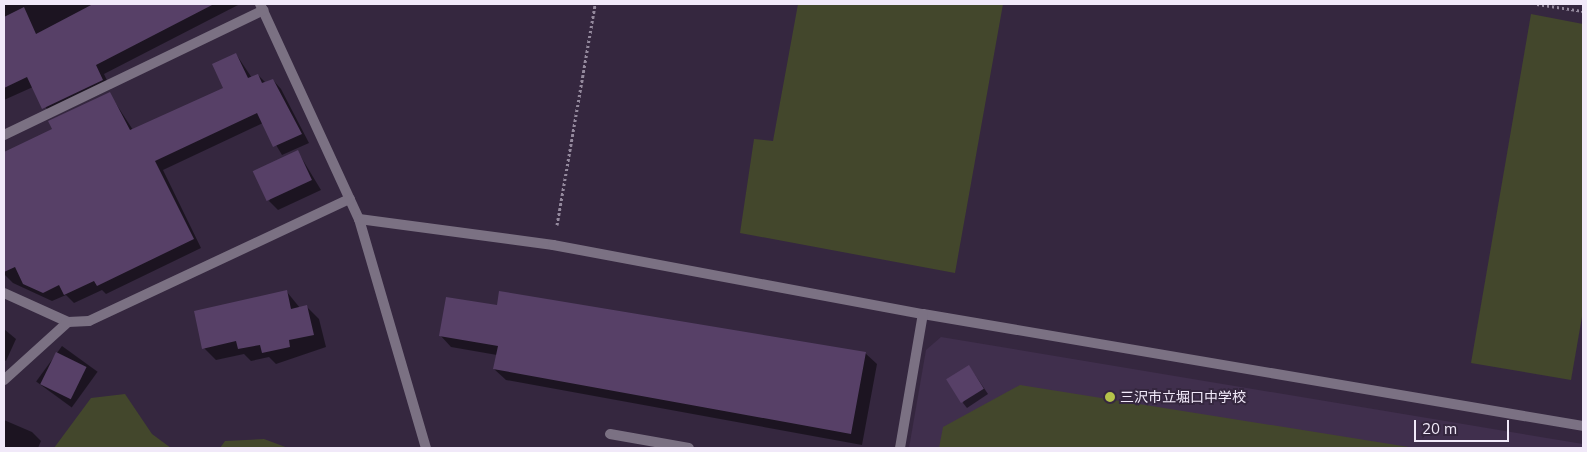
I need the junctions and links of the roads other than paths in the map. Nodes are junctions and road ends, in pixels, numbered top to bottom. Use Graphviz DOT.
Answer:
graph roads {
  1 [pos="262,7"];
  2 [pos="4,135"];
  3 [pos="350,198"];
  4 [pos="359,219"];
  5 [pos="4,293"];
  6 [pos="923,314"];
  7 [pos="68,322"];
  8 [pos="4,380"];
  9 [pos="1583,426"];
  10 [pos="610,434"];
  11 [pos="426,448"];
  12 [pos="689,448"];
  13 [pos="900,448"];
  1 -- 2 [label="street"];
  1 -- 3 [label="street"];
  3 -- 4 [label="street"];
  3 -- 7 [label="street"];
  4 -- 6 [label="street"];
  4 -- 11 [label="street"];
  5 -- 7 [label="street"];
  6 -- 9 [label="street"];
  6 -- 13 [label="street"];
  7 -- 8 [label="street"];
  10 -- 12 [label="street"];
}
